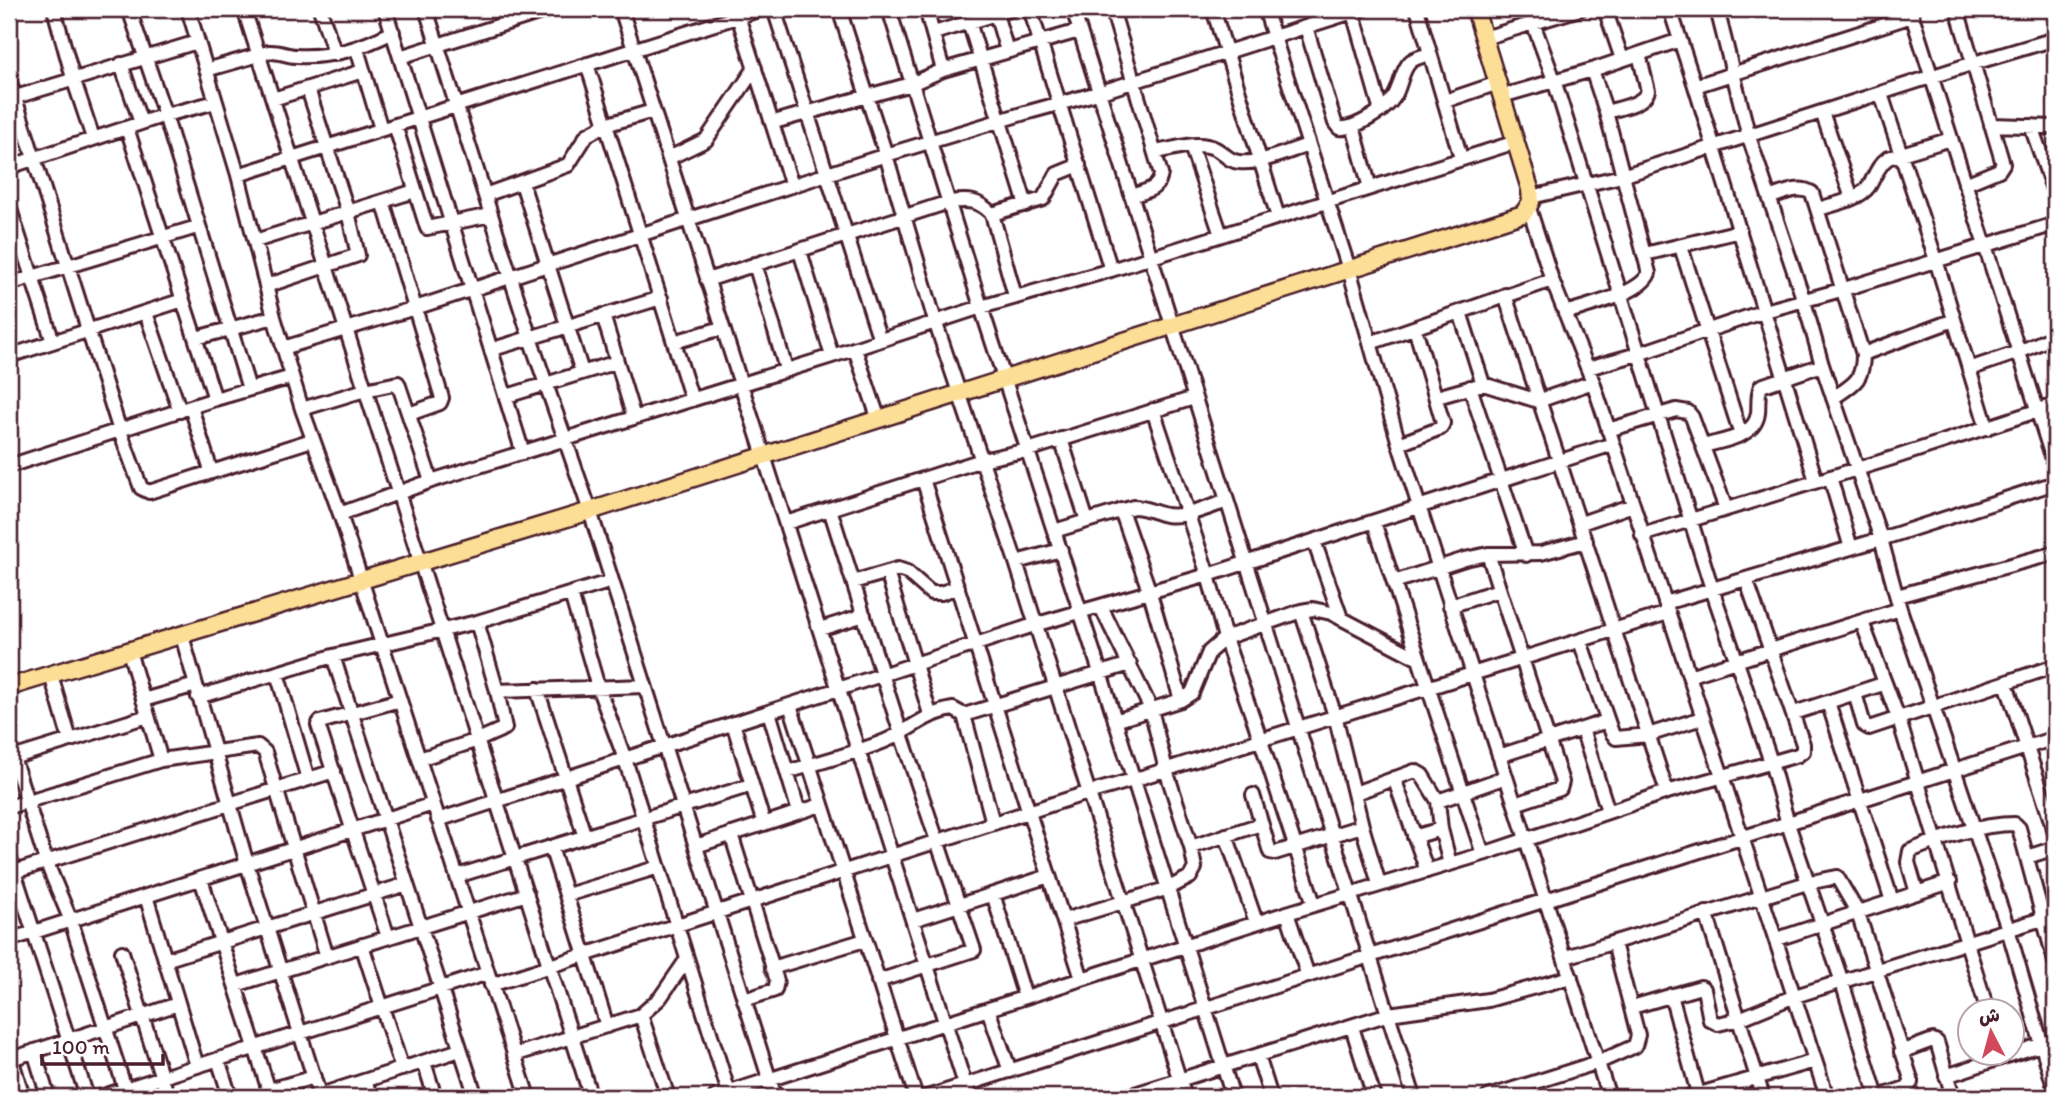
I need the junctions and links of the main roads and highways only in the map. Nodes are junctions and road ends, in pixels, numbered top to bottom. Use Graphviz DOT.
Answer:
graph roads {
  1 [pos="1475,9"];
  2 [pos="9,687"];
  1 -- 2 [label="main road"];
}
